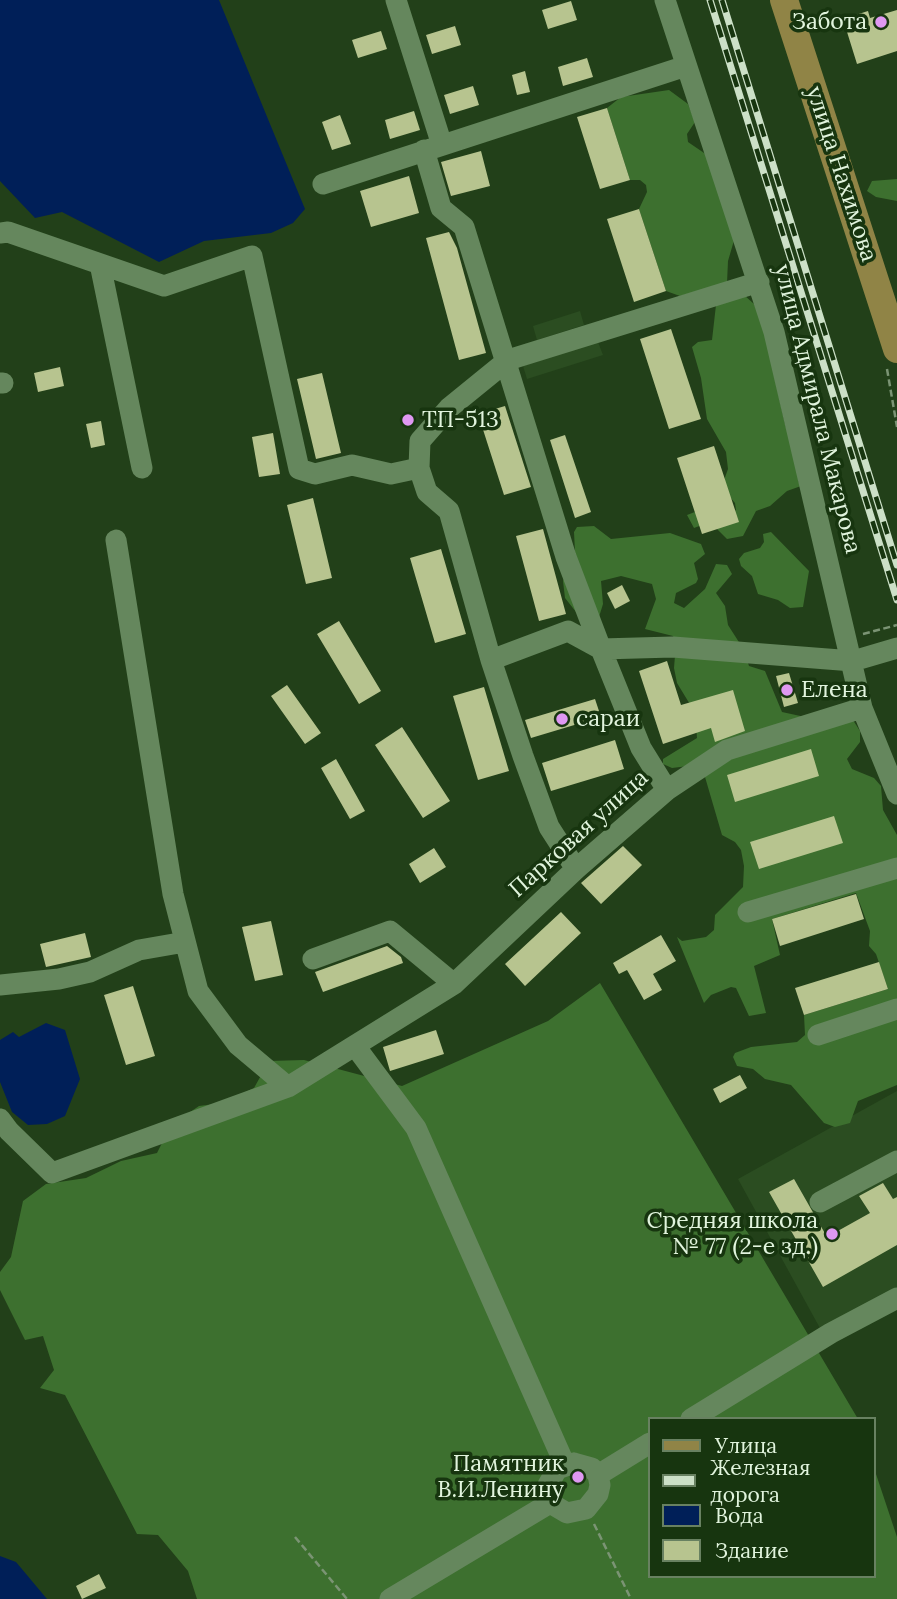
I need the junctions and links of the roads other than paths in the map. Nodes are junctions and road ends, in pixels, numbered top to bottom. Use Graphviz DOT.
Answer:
graph roads {
  1 [pos="396,0"];
  2 [pos="665,0"];
  3 [pos="784,0"];
  4 [pos="686,66"];
  5 [pos="433,147"];
  6 [pos="323,184"];
  7 [pos="0,233"];
  8 [pos="100,264"];
  9 [pos="759,282"];
  10 [pos="896,347"];
  11 [pos="508,360"];
  12 [pos="142,468"];
  13 [pos="419,468"];
  14 [pos="117,540"];
  15 [pos="897,635"];
  16 [pos="897,648"];
  17 [pos="601,649"];
  18 [pos="850,649"];
  19 [pos="491,660"];
  20 [pos="862,708"];
  21 [pos="667,790"];
  22 [pos="897,794"];
  23 [pos="897,868"];
  24 [pos="576,869"];
  25 [pos="748,912"];
  26 [pos="185,942"];
  27 [pos="313,958"];
  28 [pos="454,984"];
  29 [pos="0,985"];
  30 [pos="897,1009"];
  31 [pos="818,1035"];
  32 [pos="355,1046"];
  33 [pos="288,1087"];
  34 [pos="0,1119"];
  35 [pos="897,1161"];
  36 [pos="820,1202"];
  37 [pos="897,1298"];
  38 [pos="694,1417"];
  39 [pos="648,1444"];
  40 [pos="565,1465"];
  41 [pos="598,1475"];
  42 [pos="550,1503"];
  43 [pos="390,1599"];
  1 -- 5 [label="street"];
  2 -- 4 [label="street, улица Адмирала Макарова"];
  3 -- 10 [label="main road, улица Нахимова"];
  4 -- 5 [label="street"];
  4 -- 9 [label="street, улица Адмирала Макарова"];
  5 -- 6 [label="street"];
  5 -- 11 [label="street"];
  7 -- 8 [label="street"];
  8 -- 12 [label="street"];
  8 -- 13 [label="street"];
  9 -- 11 [label="street"];
  9 -- 18 [label="street, улица Адмирала Макарова"];
  11 -- 13 [label="street"];
  11 -- 17 [label="street"];
  13 -- 19 [label="street"];
  14 -- 26 [label="street"];
  15 -- 18 [label="street"];
  16 -- 18 [label="street"];
  17 -- 18 [label="street"];
  17 -- 19 [label="street"];
  17 -- 21 [label="street"];
  18 -- 20 [label="street, улица Адмирала Макарова"];
  19 -- 24 [label="street"];
  20 -- 21 [label="street, Парковая улица"];
  20 -- 22 [label="street, улица Адмирала Макарова"];
  21 -- 24 [label="street, Парковая улица"];
  23 -- 25 [label="street"];
  24 -- 28 [label="street, Парковая улица"];
  26 -- 29 [label="street"];
  26 -- 33 [label="street"];
  27 -- 28 [label="street"];
  28 -- 32 [label="street, Парковая улица"];
  30 -- 31 [label="street"];
  32 -- 33 [label="street, Парковая улица"];
  32 -- 40 [label="street"];
  33 -- 34 [label="street, Парковая улица"];
  35 -- 36 [label="street"];
  37 -- 38 [label="street"];
  39 -- 41 [label="street"];
  40 -- 41 [label="street"];
  40 -- 42 [label="street"];
  41 -- 42 [label="street"];
  42 -- 43 [label="street"];
}
